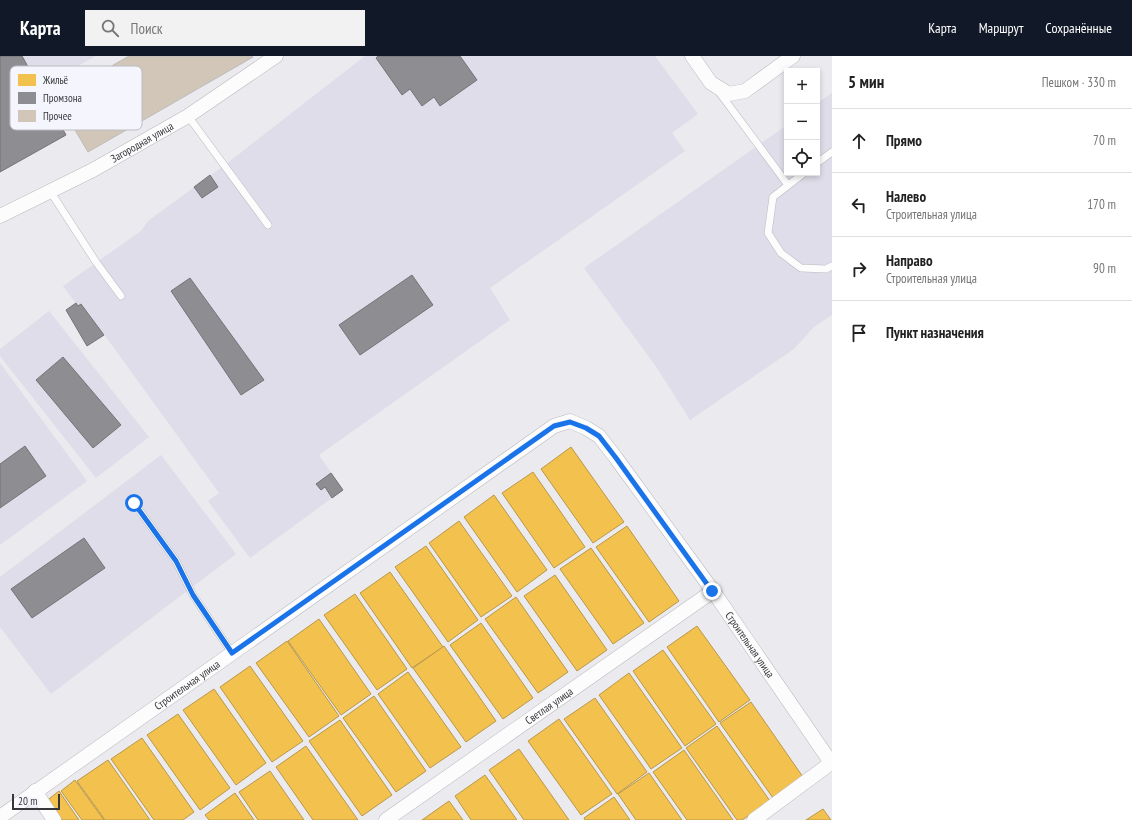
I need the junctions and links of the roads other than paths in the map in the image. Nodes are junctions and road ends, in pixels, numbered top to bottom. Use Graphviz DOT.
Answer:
graph roads {
  1 [pos="276,56"];
  2 [pos="692,56"];
  3 [pos="793,56"];
  4 [pos="711,83"];
  5 [pos="188,116"];
  6 [pos="832,152"];
  7 [pos="820,161"];
  8 [pos="800,176"];
  9 [pos="788,185"];
  10 [pos="50,191"];
  11 [pos="0,216"];
  12 [pos="268,225"];
  13 [pos="832,266"];
  14 [pos="122,296"];
  15 [pos="134,503"];
  16 [pos="712,591"];
  17 [pos="232,653"];
  18 [pos="832,764"];
  19 [pos="35,792"];
  20 [pos="0,817"];
  21 [pos="54,820"];
  22 [pos="386,820"];
  23 [pos="754,820"];
  1 -- 5 [label="street, Загородная улица"];
  2 -- 4 [label="street"];
  3 -- 4 [label="street"];
  4 -- 9 [label="lane"];
  5 -- 10 [label="street, Загородная улица"];
  5 -- 12 [label="lane"];
  6 -- 7 [label="lane"];
  8 -- 9 [label="lane"];
  9 -- 13 [label="lane"];
  10 -- 11 [label="street, Загородная улица"];
  10 -- 14 [label="lane"];
  15 -- 17 [label="lane"];
  16 -- 17 [label="street, Строительная улица"];
  16 -- 18 [label="street, Строительная улица"];
  16 -- 22 [label="street, Светлая улица"];
  17 -- 19 [label="street, Строительная улица"];
  18 -- 23 [label="street"];
  19 -- 20 [label="street, Строительная улица"];
  19 -- 21 [label="street"];
}
